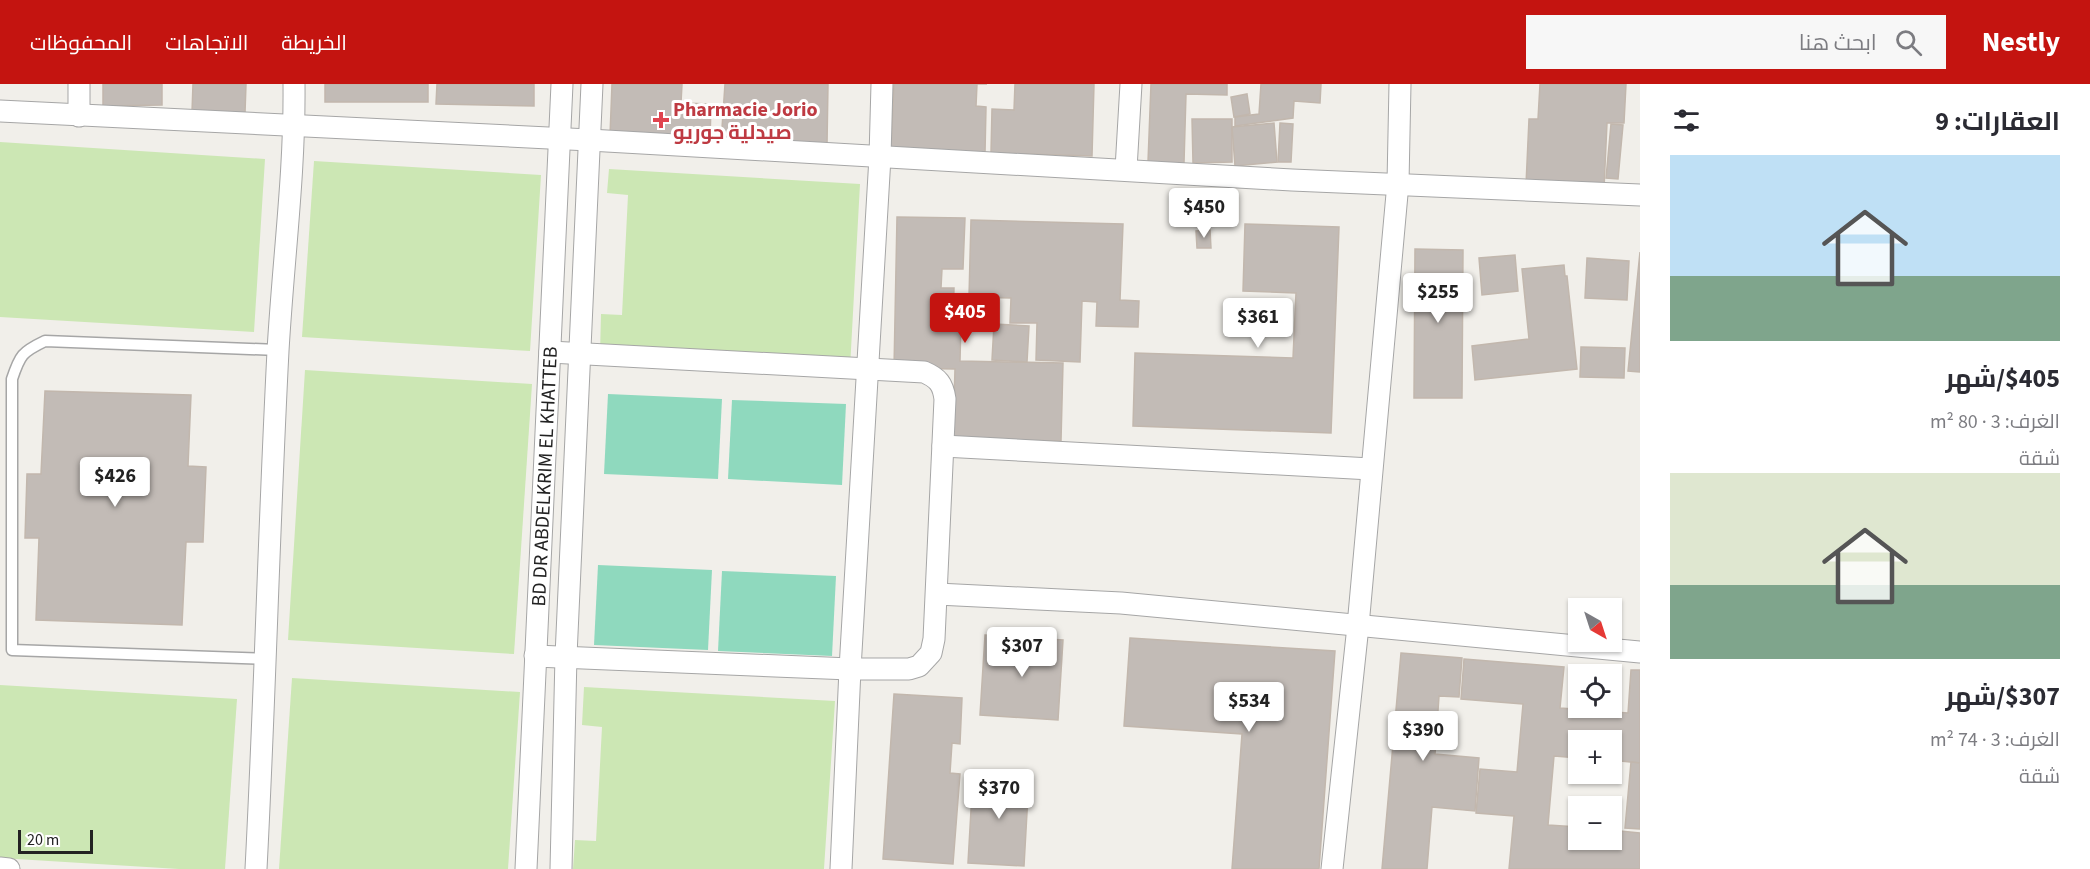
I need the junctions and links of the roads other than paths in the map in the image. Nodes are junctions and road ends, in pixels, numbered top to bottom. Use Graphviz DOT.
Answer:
graph roads {
  1 [pos="79,84"];
  2 [pos="294,84"];
  3 [pos="562,84"];
  4 [pos="592,84"];
  5 [pos="882,84"];
  6 [pos="1131,84"];
  7 [pos="1400,84"];
  8 [pos="0,111"];
  9 [pos="79,116"];
  10 [pos="294,124"];
  11 [pos="559,139"];
  12 [pos="589,140"];
  13 [pos="880,157"];
  14 [pos="1126,169"];
  15 [pos="1398,183"];
  16 [pos="1640,195"];
  17 [pos="278,350"];
  18 [pos="550,352"];
  19 [pos="579,352"];
  20 [pos="867,368"];
  21 [pos="943,447"];
  22 [pos="1371,469"];
  23 [pos="937,594"];
  24 [pos="1358,626"];
  25 [pos="1640,652"];
  26 [pos="535,656"];
  27 [pos="566,656"];
  28 [pos="267,659"];
  29 [pos="850,669"];
  30 [pos="0,868"];
  31 [pos="9,869"];
  32 [pos="256,869"];
  33 [pos="526,869"];
  34 [pos="561,869"];
  35 [pos="841,869"];
  36 [pos="1332,869"];
  1 -- 9 [label="street"];
  2 -- 10 [label="street"];
  3 -- 11 [label="street, BD DR ABDELKRIM EL KHATTEB"];
  4 -- 12 [label="street"];
  5 -- 13 [label="street"];
  6 -- 14 [label="street"];
  7 -- 15 [label="street"];
  8 -- 9 [label="street"];
  9 -- 10 [label="street"];
  10 -- 11 [label="street"];
  10 -- 17 [label="street"];
  11 -- 12 [label="street"];
  11 -- 18 [label="street, BD DR ABDELKRIM EL KHATTEB"];
  12 -- 13 [label="street"];
  12 -- 19 [label="street"];
  13 -- 14 [label="street"];
  13 -- 20 [label="street"];
  14 -- 15 [label="street"];
  15 -- 16 [label="street"];
  15 -- 22 [label="street"];
  17 -- 28 [label="street"];
  17 -- 28 [label="lane"];
  18 -- 19 [label="street"];
  18 -- 26 [label="street, BD DR ABDELKRIM EL KHATTEB"];
  19 -- 20 [label="street"];
  19 -- 27 [label="street"];
  20 -- 21 [label="street"];
  20 -- 29 [label="street"];
  21 -- 22 [label="street"];
  21 -- 23 [label="street"];
  22 -- 24 [label="street"];
  23 -- 24 [label="street"];
  23 -- 29 [label="street"];
  24 -- 25 [label="street"];
  24 -- 36 [label="street"];
  26 -- 27 [label="street"];
  26 -- 33 [label="street, BD DR ABDELKRIM EL KHATTEB"];
  27 -- 29 [label="street"];
  27 -- 34 [label="street"];
  28 -- 32 [label="street"];
  29 -- 35 [label="street"];
  30 -- 31 [label="street"];
}
